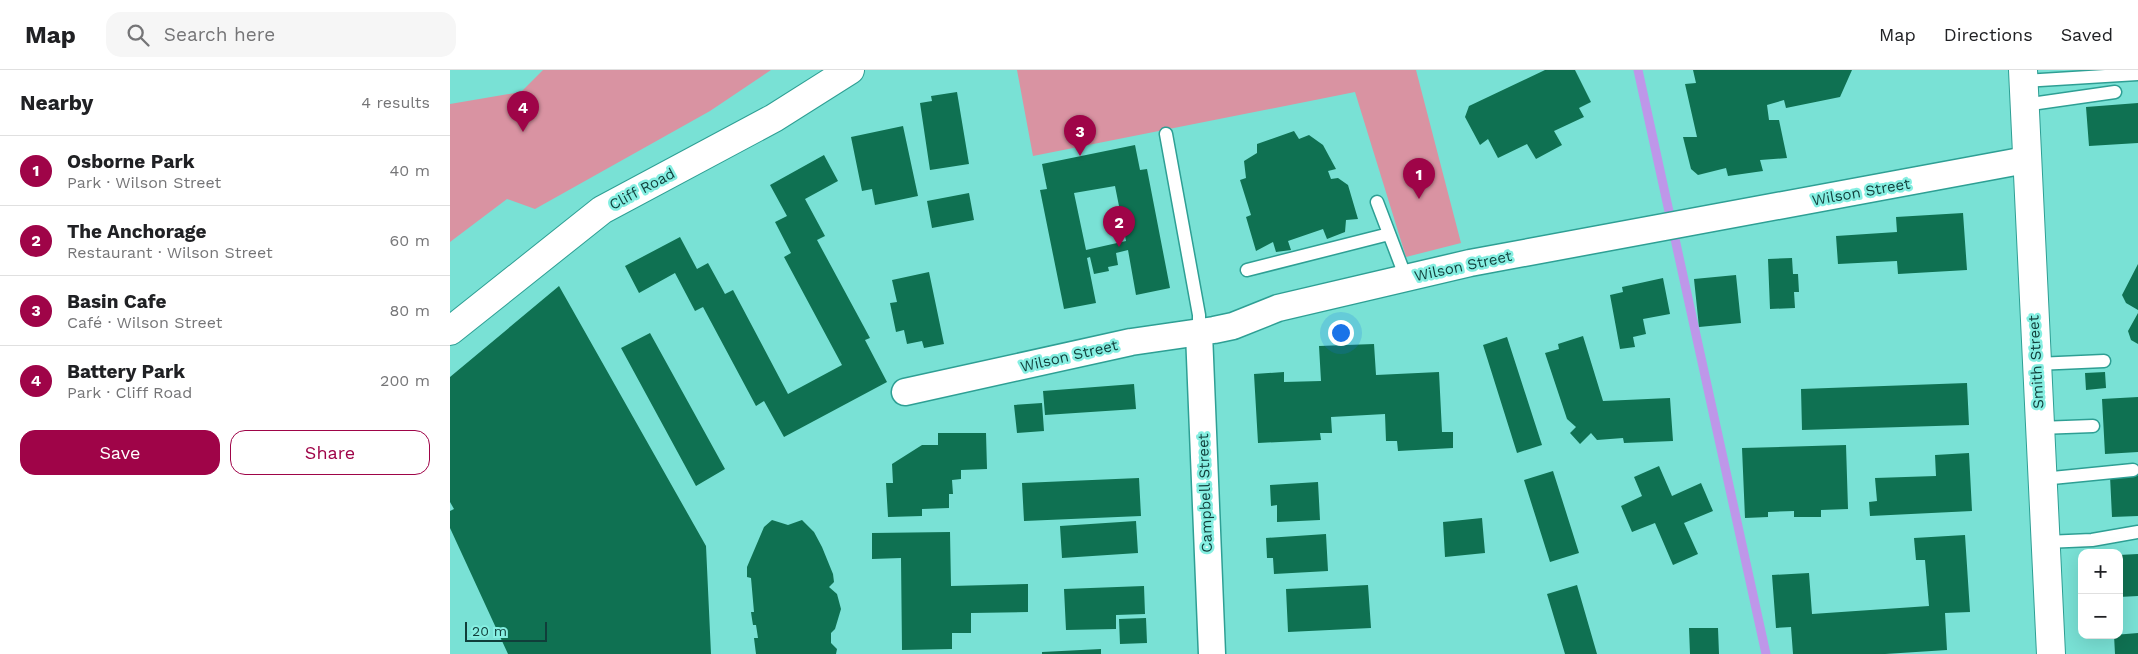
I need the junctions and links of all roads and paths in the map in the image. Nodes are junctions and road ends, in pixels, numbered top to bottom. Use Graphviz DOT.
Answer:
graph roads {
  1 [pos="850,70"];
  2 [pos="2138,74"];
  3 [pos="2023,85"];
  4 [pos="2114,92"];
  5 [pos="1166,134"];
  6 [pos="2026,160"];
  7 [pos="1378,202"];
  8 [pos="1389,234"];
  9 [pos="1247,270"];
  10 [pos="1406,278"];
  11 [pos="450,331"];
  12 [pos="1199,333"];
  13 [pos="2104,361"];
  14 [pos="2036,364"];
  15 [pos="905,392"];
  16 [pos="2093,426"];
  17 [pos="2039,428"];
  18 [pos="2133,470"];
  19 [pos="2042,478"];
  20 [pos="2138,532"];
  21 [pos="2045,542"];
  22 [pos="1212,654"];
  23 [pos="2050,654"];
  1 -- 11 [label="street, Cliff Road"];
  2 -- 3 [label="lane"];
  3 -- 4 [label="lane"];
  3 -- 6 [label="street, Smith Street"];
  5 -- 12 [label="lane"];
  6 -- 10 [label="street, Wilson Street"];
  6 -- 14 [label="street, Smith Street"];
  7 -- 8 [label="lane"];
  8 -- 9 [label="lane"];
  8 -- 10 [label="lane"];
  10 -- 12 [label="street, Wilson Street"];
  12 -- 15 [label="street, Wilson Street"];
  12 -- 22 [label="street, Campbell Street"];
  13 -- 14 [label="lane"];
  14 -- 17 [label="street, Smith Street"];
  16 -- 17 [label="lane"];
  17 -- 19 [label="street, Smith Street"];
  18 -- 19 [label="lane"];
  19 -- 21 [label="street, Smith Street"];
  20 -- 21 [label="lane"];
  21 -- 23 [label="street, Smith Street"];
}
